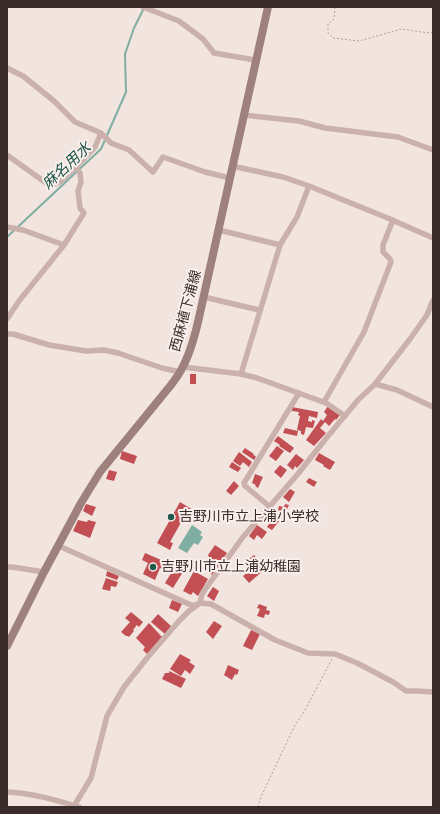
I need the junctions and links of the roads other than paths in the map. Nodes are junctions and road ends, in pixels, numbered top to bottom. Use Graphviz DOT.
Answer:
graph roads {
  1 [pos="142,7"];
  2 [pos="268,7"];
  3 [pos="255,60"];
  4 [pos="7,68"];
  5 [pos="243,115"];
  6 [pos="101,134"];
  7 [pos="433,150"];
  8 [pos="7,155"];
  9 [pos="232,166"];
  10 [pos="76,167"];
  11 [pos="230,178"];
  12 [pos="309,186"];
  13 [pos="393,220"];
  14 [pos="8,228"];
  15 [pos="219,230"];
  16 [pos="433,238"];
  17 [pos="64,245"];
  18 [pos="280,245"];
  19 [pos="204,298"];
  20 [pos="433,300"];
  21 [pos="259,310"];
  22 [pos="7,319"];
  23 [pos="7,334"];
  24 [pos="182,370"];
  25 [pos="241,374"];
  26 [pos="376,384"];
  27 [pos="299,393"];
  28 [pos="324,402"];
  29 [pos="433,407"];
  30 [pos="345,416"];
  31 [pos="269,506"];
  32 [pos="59,546"];
  33 [pos="7,567"];
  34 [pos="44,572"];
  35 [pos="200,603"];
  36 [pos="7,646"];
  37 [pos="433,692"];
  38 [pos="7,792"];
  39 [pos="76,806"];
  1 -- 3 [label="street"];
  2 -- 3 [label="main road, 西麻植下浦線"];
  3 -- 5 [label="main road, 西麻植下浦線"];
  4 -- 6 [label="street"];
  5 -- 7 [label="street"];
  5 -- 9 [label="main road, 西麻植下浦線"];
  6 -- 10 [label="street"];
  6 -- 11 [label="street"];
  8 -- 10 [label="street"];
  9 -- 11 [label="main road, 西麻植下浦線"];
  9 -- 12 [label="street"];
  10 -- 17 [label="street"];
  11 -- 15 [label="main road, 西麻植下浦線"];
  12 -- 13 [label="street"];
  12 -- 18 [label="street"];
  13 -- 16 [label="street"];
  13 -- 28 [label="street"];
  14 -- 17 [label="street"];
  15 -- 18 [label="street"];
  15 -- 19 [label="main road, 西麻植下浦線"];
  17 -- 22 [label="street"];
  18 -- 21 [label="street"];
  19 -- 21 [label="street"];
  19 -- 24 [label="main road, 西麻植下浦線"];
  20 -- 26 [label="street"];
  21 -- 25 [label="street"];
  23 -- 24 [label="street"];
  24 -- 25 [label="street"];
  24 -- 32 [label="main road, 西麻植下浦線"];
  25 -- 27 [label="street"];
  26 -- 29 [label="street"];
  26 -- 30 [label="street"];
  27 -- 28 [label="street"];
  27 -- 31 [label="street"];
  28 -- 30 [label="street"];
  30 -- 31 [label="street"];
  31 -- 35 [label="street"];
  32 -- 34 [label="main road, 西麻植下浦線"];
  32 -- 35 [label="street"];
  33 -- 34 [label="street"];
  34 -- 36 [label="main road, 西麻植下浦線"];
  35 -- 37 [label="street"];
  35 -- 39 [label="street"];
  38 -- 39 [label="street"];
}
